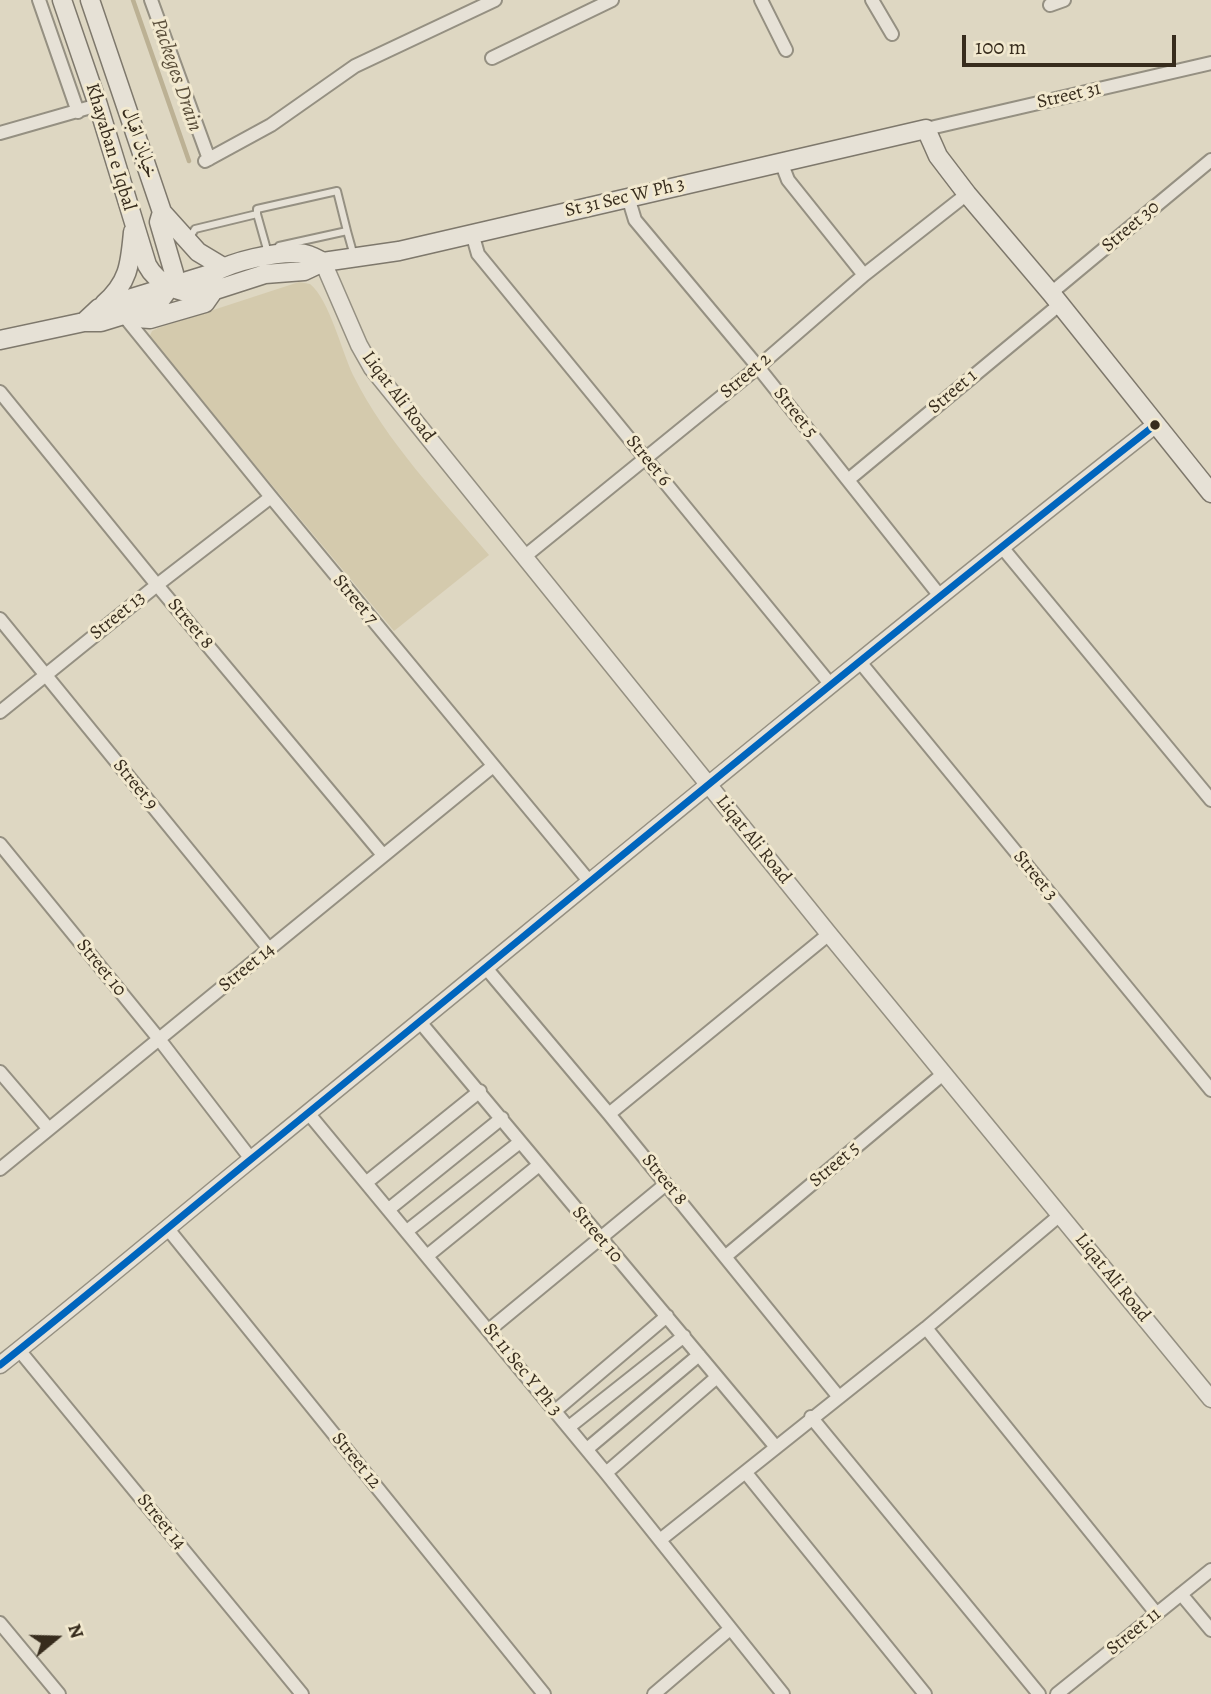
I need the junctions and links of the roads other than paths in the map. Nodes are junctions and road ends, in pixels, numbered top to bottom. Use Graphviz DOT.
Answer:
graph roads {
  1 [pos="38,0"];
  2 [pos="62,0"];
  3 [pos="90,0"];
  4 [pos="151,0"];
  5 [pos="495,0"];
  6 [pos="612,0"];
  7 [pos="761,0"];
  8 [pos="872,0"];
  9 [pos="1064,0"];
  10 [pos="1050,5"];
  11 [pos="892,34"];
  12 [pos="786,50"];
  13 [pos="492,58"];
  14 [pos="1211,64"];
  15 [pos="99,106"];
  16 [pos="78,112"];
  17 [pos="926,129"];
  18 [pos="0,133"];
  19 [pos="781,162"];
  20 [pos="1206,164"];
  21 [pos="1211,180"];
  22 [pos="967,194"];
  23 [pos="628,197"];
  24 [pos="162,212"];
  25 [pos="257,214"];
  26 [pos="134,223"];
  27 [pos="347,231"];
  28 [pos="472,233"];
  29 [pos="187,242"];
  30 [pos="268,252"];
  31 [pos="354,258"];
  32 [pos="323,262"];
  33 [pos="223,267"];
  34 [pos="864,275"];
  35 [pos="170,286"];
  36 [pos="214,290"];
  37 [pos="1055,299"];
  38 [pos="99,308"];
  39 [pos="125,315"];
  40 [pos="84,322"];
  41 [pos="0,340"];
  42 [pos="758,367"];
  43 [pos="0,392"];
  44 [pos="1155,425"];
  45 [pos="646,458"];
  46 [pos="848,480"];
  47 [pos="1211,493"];
  48 [pos="271,497"];
  49 [pos="1001,546"];
  50 [pos="524,557"];
  51 [pos="157,585"];
  52 [pos="940,596"];
  53 [pos="0,619"];
  54 [pos="860,662"];
  55 [pos="45,674"];
  56 [pos="831,685"];
  57 [pos="0,712"];
  58 [pos="493,766"];
  59 [pos="709,784"];
  60 [pos="1211,800"];
  61 [pos="0,844"];
  62 [pos="383,855"];
  63 [pos="589,881"];
  64 [pos="829,934"];
  65 [pos="270,950"];
  66 [pos="486,968"];
  67 [pos="420,1022"];
  68 [pos="159,1039"];
  69 [pos="0,1072"];
  70 [pos="943,1074"];
  71 [pos="1211,1090"];
  72 [pos="480,1091"];
  73 [pos="309,1114"];
  74 [pos="609,1114"];
  75 [pos="502,1118"];
  76 [pos="48,1128"];
  77 [pos="520,1142"];
  78 [pos="251,1159"];
  79 [pos="539,1165"];
  80 [pos="0,1169"];
  81 [pos="367,1182"];
  82 [pos="666,1184"];
  83 [pos="389,1209"];
  84 [pos="1060,1215"];
  85 [pos="167,1229"];
  86 [pos="407,1231"];
  87 [pos="599,1238"];
  88 [pos="428,1256"];
  89 [pos="726,1256"];
  90 [pos="667,1315"];
  91 [pos="926,1328"];
  92 [pos="489,1330"];
  93 [pos="684,1336"];
  94 [pos="19,1350"];
  95 [pos="699,1355"];
  96 [pos="0,1365"];
  97 [pos="718,1377"];
  98 [pos="838,1396"];
  99 [pos="1211,1399"];
  100 [pos="555,1410"];
  101 [pos="811,1417"];
  102 [pos="569,1427"];
  103 [pos="775,1446"];
  104 [pos="587,1449"];
  105 [pos="606,1473"];
  106 [pos="746,1473"];
  107 [pos="660,1540"];
  108 [pos="1211,1570"];
  109 [pos="1181,1594"];
  110 [pos="1156,1613"];
  111 [pos="0,1623"];
  112 [pos="730,1629"];
  113 [pos="1211,1630"];
  114 [pos="59,1694"];
  115 [pos="302,1694"];
  116 [pos="544,1694"];
  117 [pos="654,1694"];
  118 [pos="783,1694"];
  119 [pos="925,1694"];
  120 [pos="1039,1694"];
  121 [pos="1057,1694"];
  1 -- 16 [label="street"];
  2 -- 15 [label="main road, Khayaban e Iqbal"];
  3 -- 24 [label="main road, خیابان اقبال"];
  4 -- 5 [label="street"];
  6 -- 13 [label="street"];
  7 -- 12 [label="street"];
  8 -- 11 [label="street"];
  9 -- 10 [label="street"];
  14 -- 17 [label="street, Street 31"];
  15 -- 16 [label="street"];
  15 -- 26 [label="main road, Khayaban e Iqbal"];
  16 -- 18 [label="street"];
  17 -- 19 [label="main road, St 31 Sec W Ph 3"];
  17 -- 22 [label="main road"];
  19 -- 23 [label="main road, St 31 Sec W Ph 3"];
  19 -- 34 [label="street"];
  20 -- 21 [label="street"];
  20 -- 37 [label="street, Street 30"];
  22 -- 34 [label="street, Street 2"];
  22 -- 37 [label="main road"];
  23 -- 28 [label="main road, St 31 Sec W Ph 3"];
  23 -- 42 [label="street, Street 5"];
  24 -- 29 [label="main road"];
  24 -- 35 [label="main road, خیابان اقبال"];
  25 -- 27 [label="lane"];
  25 -- 29 [label="lane"];
  25 -- 30 [label="lane"];
  26 -- 35 [label="main road, Khayaban e Iqbal"];
  26 -- 38 [label="main road"];
  27 -- 30 [label="lane"];
  27 -- 31 [label="lane"];
  28 -- 31 [label="main road, St 31 Sec W Ph 3"];
  28 -- 45 [label="street, Street 6"];
  29 -- 33 [label="main road"];
  30 -- 32 [label="main road, St 31 Sec W Ph 3"];
  30 -- 33 [label="main road, St 31 Sec W Ph 3"];
  31 -- 32 [label="main road, St 31 Sec W Ph 3"];
  32 -- 36 [label="main road, St 31 Sec W Ph 3"];
  32 -- 50 [label="street, Liqat Ali Road"];
  33 -- 35 [label="main road, St 31 Sec W Ph 3"];
  34 -- 42 [label="street, Street 2"];
  35 -- 36 [label="main road, St 31 Sec W Ph 3"];
  35 -- 38 [label="main road"];
  35 -- 39 [label="main road"];
  36 -- 39 [label="main road"];
  37 -- 44 [label="main road"];
  37 -- 46 [label="street, Street 1"];
  38 -- 40 [label="main road"];
  39 -- 40 [label="main road"];
  39 -- 48 [label="street, Street 7"];
  40 -- 41 [label="main road"];
  42 -- 45 [label="street, Street 2"];
  42 -- 46 [label="street, Street 5"];
  43 -- 51 [label="street, Street 8"];
  44 -- 47 [label="main road"];
  44 -- 49 [label="street"];
  45 -- 50 [label="street, Street 2"];
  45 -- 56 [label="street, Street 6"];
  46 -- 52 [label="street, Street 5"];
  48 -- 51 [label="street, Street 13"];
  48 -- 58 [label="street, Street 7"];
  49 -- 52 [label="street"];
  49 -- 60 [label="street"];
  50 -- 59 [label="street, Liqat Ali Road"];
  51 -- 55 [label="street, Street 13"];
  51 -- 62 [label="street, Street 8"];
  52 -- 54 [label="street"];
  53 -- 55 [label="street, Street 9"];
  54 -- 56 [label="street"];
  54 -- 71 [label="street, Street 3"];
  55 -- 57 [label="street, Street 13"];
  55 -- 65 [label="street, Street 9"];
  56 -- 59 [label="street"];
  58 -- 62 [label="street, Street 14"];
  58 -- 63 [label="street, Street 7"];
  59 -- 63 [label="street"];
  59 -- 64 [label="street, Liqat Ali Road"];
  61 -- 68 [label="street, Street 10"];
  62 -- 65 [label="street, Street 14"];
  63 -- 66 [label="street"];
  64 -- 70 [label="street, Liqat Ali Road"];
  64 -- 74 [label="street"];
  65 -- 68 [label="street, Street 14"];
  66 -- 67 [label="street"];
  66 -- 74 [label="street, Street 8"];
  67 -- 72 [label="street, Street 10"];
  67 -- 73 [label="street"];
  68 -- 76 [label="street, Street 14"];
  68 -- 78 [label="street, Street 10"];
  69 -- 76 [label="street"];
  70 -- 84 [label="street, Liqat Ali Road"];
  70 -- 89 [label="street, Street 5"];
  72 -- 75 [label="street, Street 10"];
  72 -- 81 [label="street"];
  73 -- 78 [label="street"];
  73 -- 81 [label="street, St 11 Sec Y Ph 3"];
  74 -- 82 [label="street, Street 8"];
  75 -- 77 [label="street, Street 10"];
  75 -- 83 [label="street"];
  76 -- 80 [label="street, Street 14"];
  77 -- 79 [label="street, Street 10"];
  77 -- 86 [label="street"];
  78 -- 85 [label="street"];
  79 -- 87 [label="street, Street 10"];
  79 -- 88 [label="street"];
  81 -- 83 [label="street, St 11 Sec Y Ph 3"];
  82 -- 87 [label="street"];
  82 -- 89 [label="street, Street 8"];
  83 -- 86 [label="street, St 11 Sec Y Ph 3"];
  84 -- 91 [label="street"];
  84 -- 99 [label="street, Liqat Ali Road"];
  85 -- 94 [label="street"];
  85 -- 116 [label="street, Street 12"];
  86 -- 88 [label="street, St 11 Sec Y Ph 3"];
  87 -- 90 [label="street, Street 10"];
  87 -- 92 [label="street"];
  88 -- 92 [label="street, St 11 Sec Y Ph 3"];
  89 -- 98 [label="street, Street 8"];
  90 -- 93 [label="street, Street 10"];
  90 -- 100 [label="street"];
  91 -- 98 [label="street"];
  91 -- 110 [label="street"];
  92 -- 100 [label="street, St 11 Sec Y Ph 3"];
  93 -- 95 [label="street, Street 10"];
  93 -- 102 [label="street"];
  94 -- 96 [label="street"];
  94 -- 115 [label="street, Street 14"];
  95 -- 97 [label="street, Street 10"];
  95 -- 104 [label="street"];
  97 -- 103 [label="street, Street 10"];
  97 -- 105 [label="street"];
  98 -- 101 [label="street"];
  100 -- 102 [label="street, St 11 Sec Y Ph 3"];
  101 -- 103 [label="street"];
  101 -- 120 [label="street"];
  102 -- 104 [label="street, St 11 Sec Y Ph 3"];
  103 -- 106 [label="street"];
  104 -- 105 [label="street, St 11 Sec Y Ph 3"];
  105 -- 107 [label="street, St 11 Sec Y Ph 3"];
  106 -- 107 [label="street"];
  106 -- 119 [label="street"];
  107 -- 112 [label="street, St 11 Sec Y Ph 3"];
  108 -- 109 [label="street, Street 11"];
  109 -- 110 [label="street, Street 11"];
  109 -- 113 [label="street"];
  110 -- 121 [label="street, Street 11"];
  111 -- 114 [label="street"];
  112 -- 117 [label="street"];
  112 -- 118 [label="street, St 11 Sec Y Ph 3"];
}
